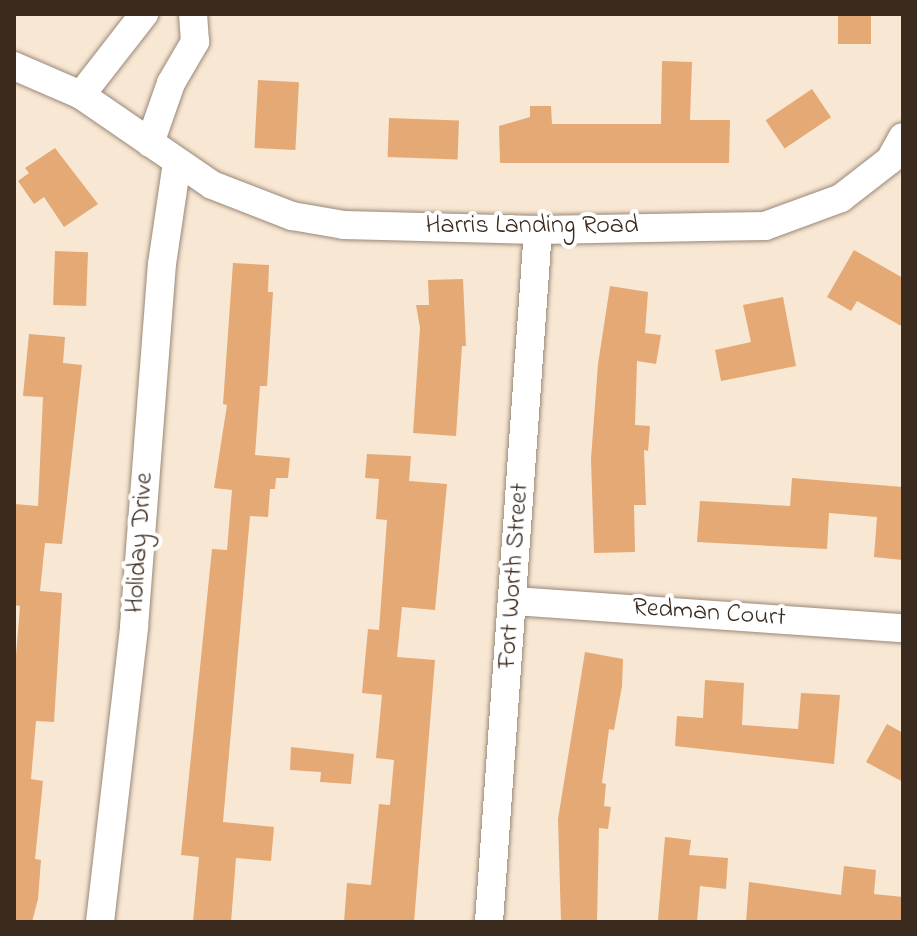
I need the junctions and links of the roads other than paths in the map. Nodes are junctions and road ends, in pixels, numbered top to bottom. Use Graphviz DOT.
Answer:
graph roads {
  1 [pos="144,14"];
  2 [pos="193,14"];
  3 [pos="14,66"];
  4 [pos="81,95"];
  5 [pos="150,143"];
  6 [pos="899,157"];
  7 [pos="177,163"];
  8 [pos="538,230"];
  9 [pos="514,601"];
  10 [pos="903,628"];
  11 [pos="100,922"];
  12 [pos="489,922"];
  1 -- 4 [label="street"];
  2 -- 5 [label="street"];
  3 -- 4 [label="street, Harris Landing Road"];
  4 -- 5 [label="street, Harris Landing Road"];
  5 -- 7 [label="street, Harris Landing Road"];
  6 -- 8 [label="street, Harris Landing Road"];
  7 -- 8 [label="street, Harris Landing Road"];
  7 -- 11 [label="street, Holiday Drive"];
  8 -- 9 [label="street, Fort Worth Street"];
  9 -- 10 [label="street, Redman Court"];
  9 -- 12 [label="street, Fort Worth Street"];
}
